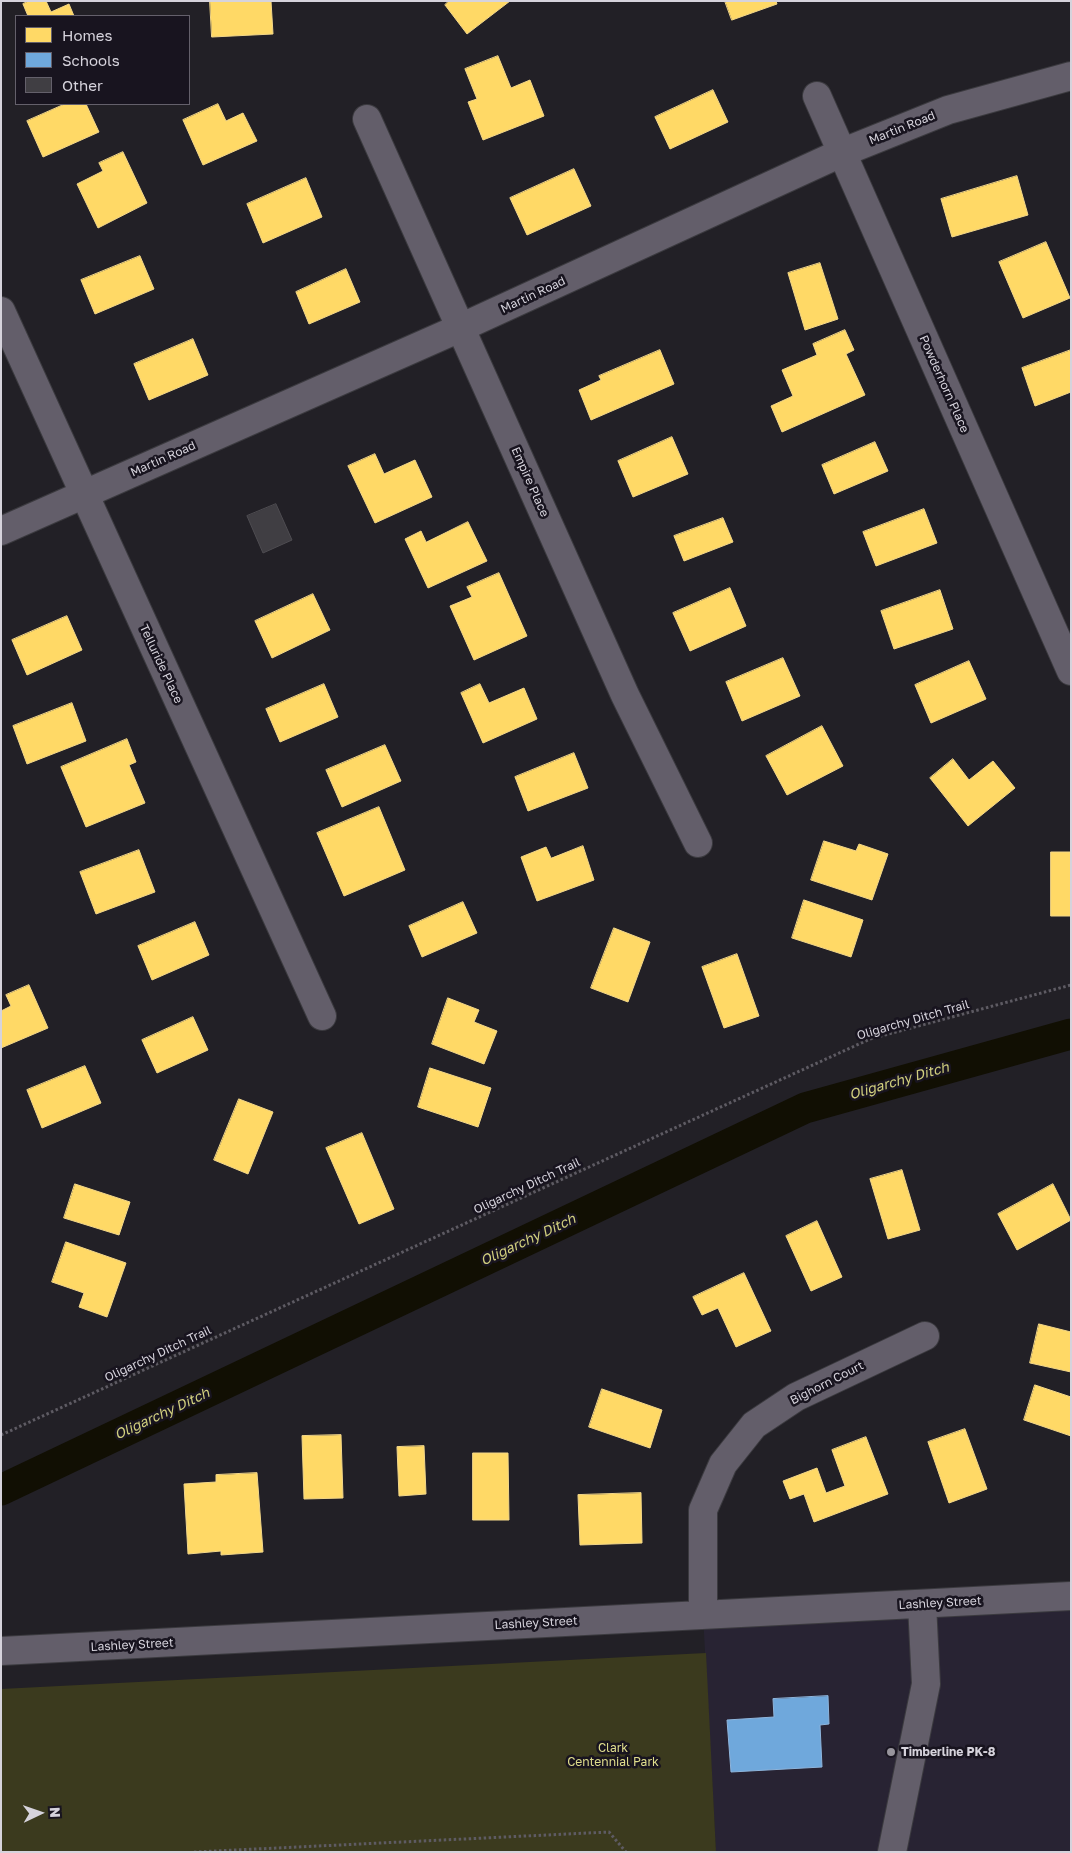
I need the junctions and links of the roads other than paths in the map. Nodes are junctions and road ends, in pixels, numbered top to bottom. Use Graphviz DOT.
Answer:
graph roads {
  1 [pos="1071,76"];
  2 [pos="817,96"];
  3 [pos="367,119"];
  4 [pos="842,153"];
  5 [pos="1,311"];
  6 [pos="460,328"];
  7 [pos="83,494"];
  8 [pos="1,531"];
  9 [pos="1071,671"];
  10 [pos="698,843"];
  11 [pos="322,1016"];
  12 [pos="925,1336"];
  13 [pos="1071,1596"];
  14 [pos="922,1604"];
  15 [pos="703,1615"];
  16 [pos="1,1651"];
  17 [pos="892,1852"];
  1 -- 4 [label="street, Martin Road"];
  2 -- 4 [label="street, Powderhorn Place"];
  3 -- 6 [label="street, Empire Place"];
  4 -- 6 [label="street, Martin Road"];
  4 -- 9 [label="street, Powderhorn Place"];
  5 -- 7 [label="street, Telluride Place"];
  6 -- 7 [label="street, Martin Road"];
  6 -- 10 [label="street, Empire Place"];
  7 -- 8 [label="street, Martin Road"];
  7 -- 11 [label="street, Telluride Place"];
  12 -- 15 [label="street, Bighorn Court"];
  13 -- 14 [label="street, Lashley Street"];
  14 -- 15 [label="street, Lashley Street"];
  14 -- 17 [label="street"];
  15 -- 16 [label="street, Lashley Street"];
}
